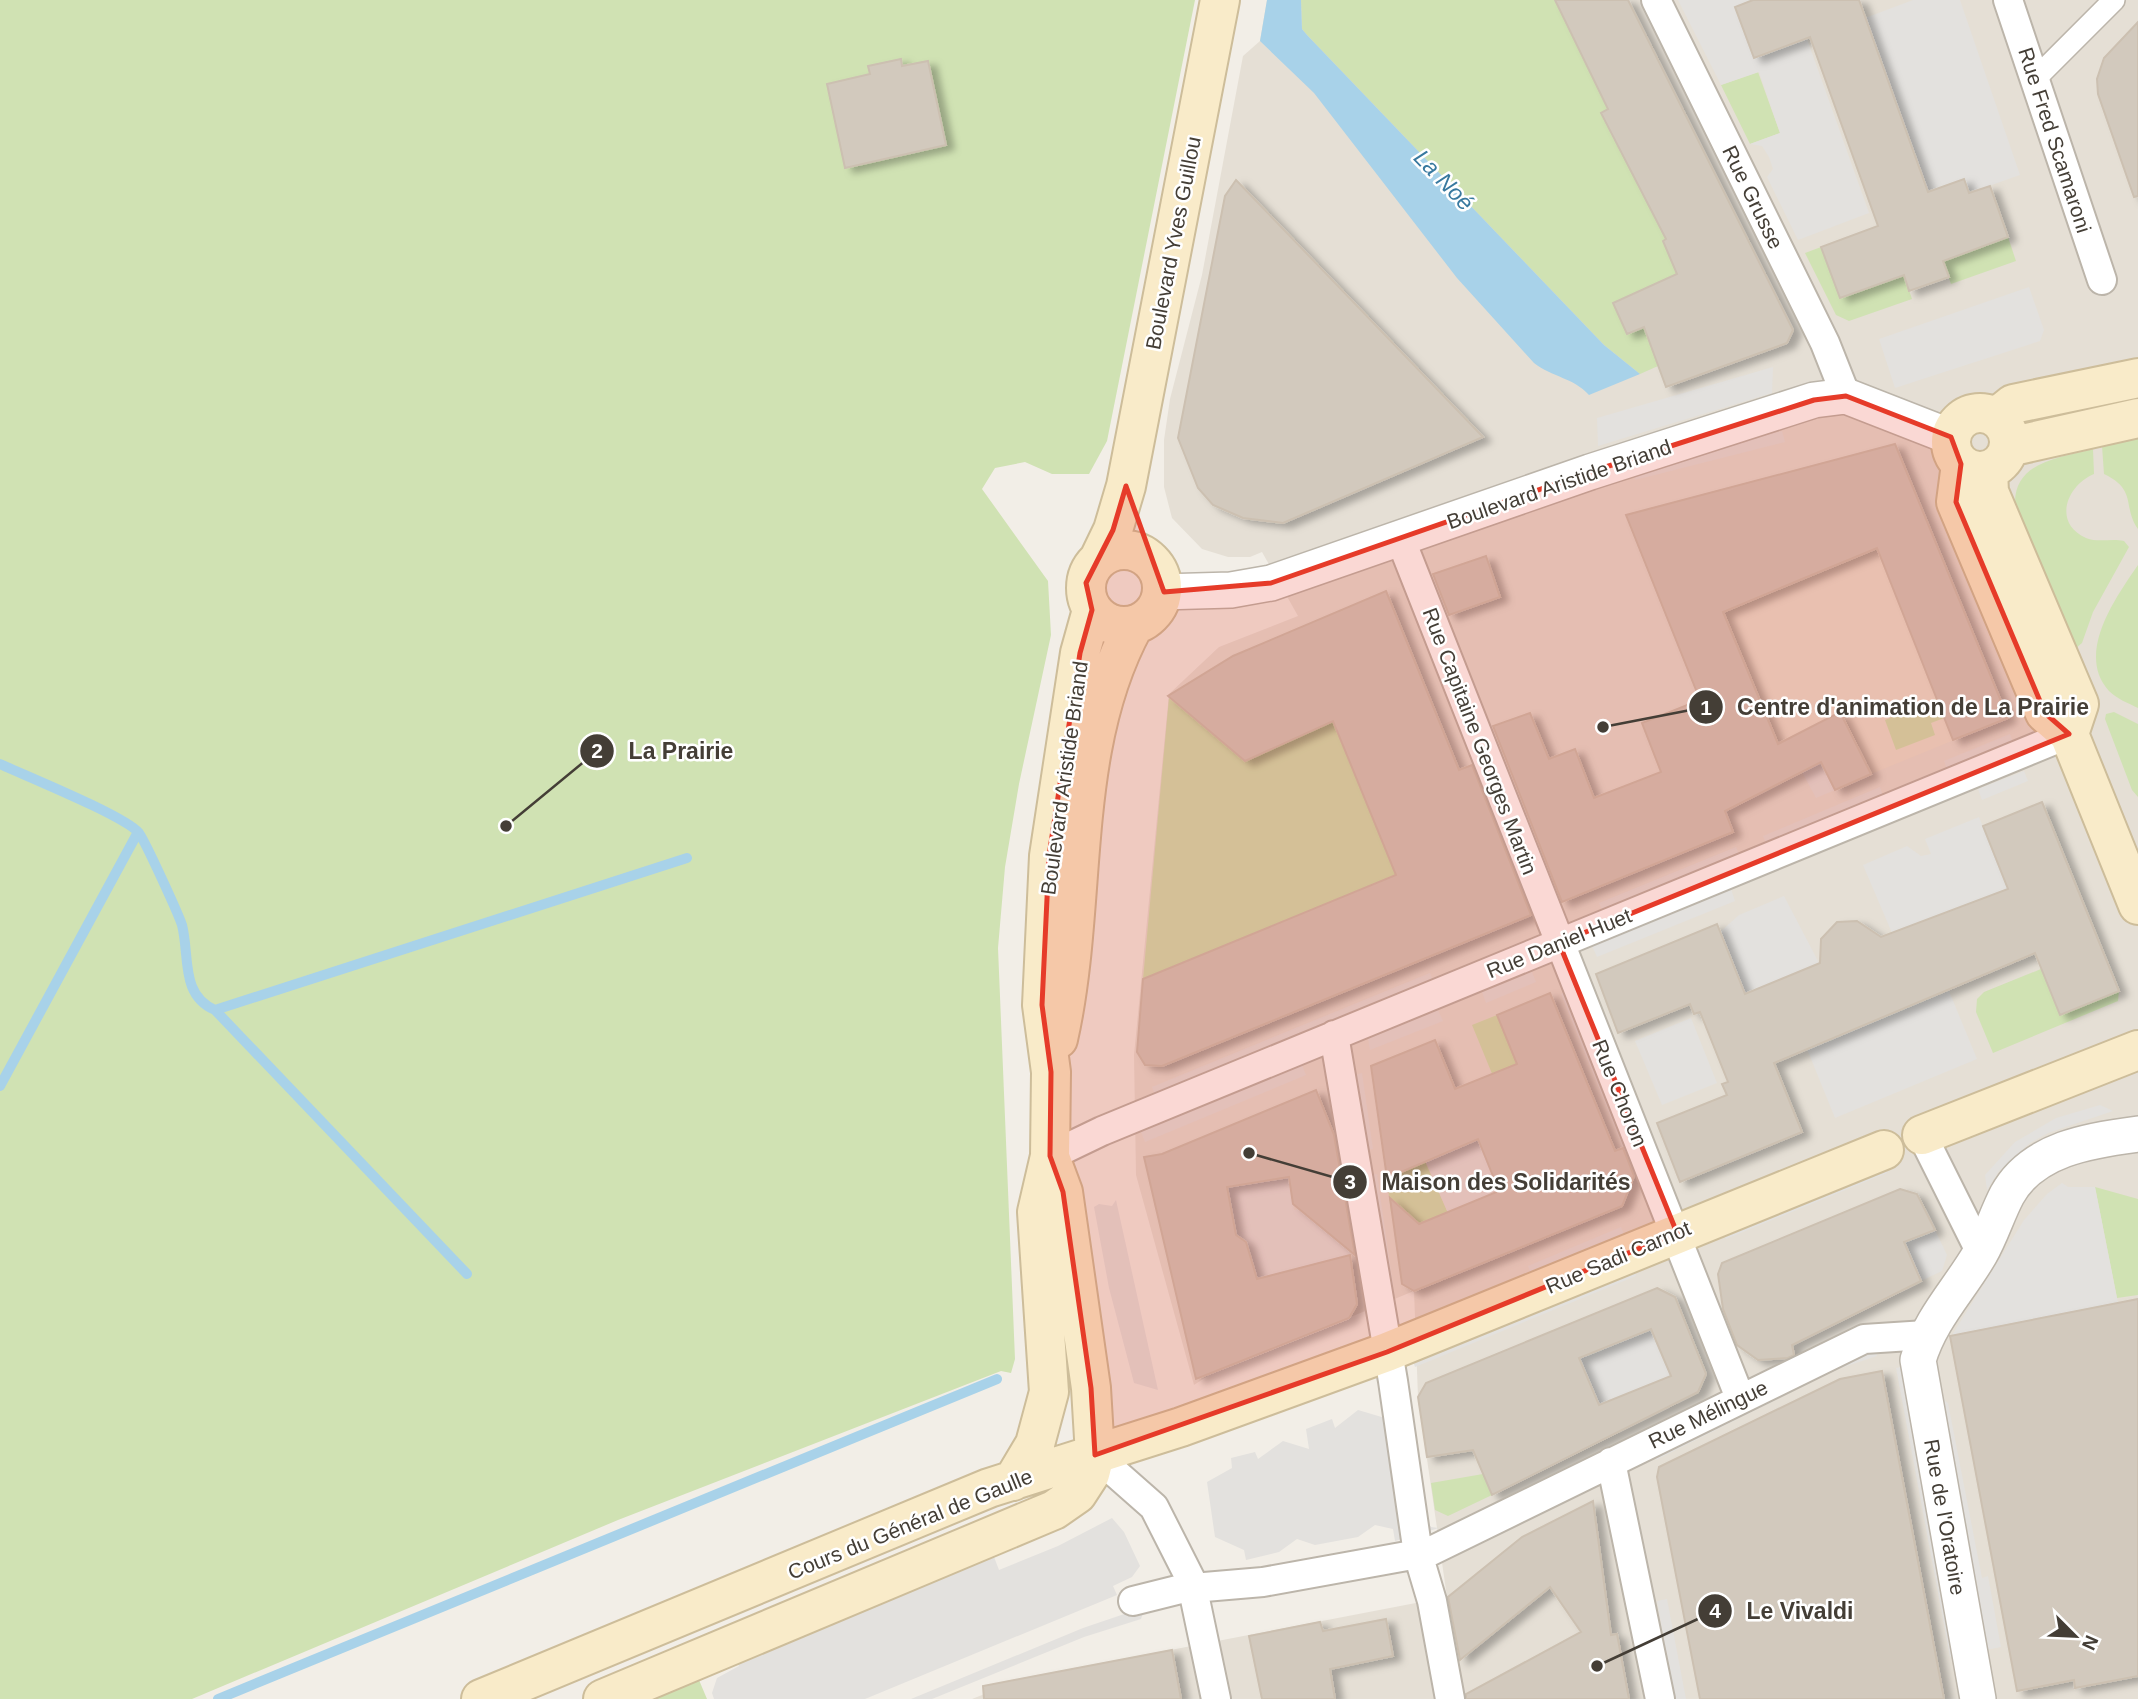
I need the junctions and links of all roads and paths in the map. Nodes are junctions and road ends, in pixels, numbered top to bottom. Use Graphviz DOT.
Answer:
graph roads {
  1 [pos="1220,0"];
  2 [pos="1656,0"];
  3 [pos="2008,0"];
  4 [pos="2114,0"];
  5 [pos="2035,79"];
  6 [pos="2102,280"];
  7 [pos="2138,378"];
  8 [pos="1846,396"];
  9 [pos="2138,418"];
  10 [pos="1981,447"];
  11 [pos="1126,486"];
  12 [pos="1400,538"];
  13 [pos="1099,559"];
  14 [pos="1156,577"];
  15 [pos="1092,610"];
  16 [pos="1134,625"];
  17 [pos="2069,734"];
  18 [pos="2129,857"];
  19 [pos="2138,905"];
  20 [pos="1559,943"];
  21 [pos="1335,1035"];
  22 [pos="2138,1050"];
  23 [pos="1051,1072"];
  24 [pos="2138,1134"];
  25 [pos="1922,1135"];
  26 [pos="1884,1150"];
  27 [pos="1049,1156"];
  28 [pos="1677,1233"];
  29 [pos="1981,1253"];
  30 [pos="1926,1335"];
  31 [pos="1387,1352"];
  32 [pos="1740,1398"];
  33 [pos="1095,1455"];
  34 [pos="1611,1462"];
  35 [pos="1013,1481"];
  36 [pos="1418,1554"];
  37 [pos="1195,1587"];
  38 [pos="1133,1601"];
  39 [pos="619,1642"];
  40 [pos="628,1694"];
  41 [pos="481,1699"];
  42 [pos="1216,1699"];
  43 [pos="1450,1699"];
  44 [pos="1660,1699"];
  45 [pos="1978,1699"];
  1 -- 11 [label="main road, Boulevard Yves Guillou"];
  2 -- 8 [label="street, Rue Grusse"];
  3 -- 5 [label="street, Rue Fred Scamaroni"];
  4 -- 5 [label="street"];
  5 -- 6 [label="street, Rue Fred Scamaroni"];
  7 -- 10 [label="main road"];
  8 -- 10 [label="street, Boulevard Aristide Briand"];
  8 -- 12 [label="street, Boulevard Aristide Briand"];
  9 -- 10 [label="main road"];
  10 -- 17 [label="main road"];
  11 -- 13 [label="main road, Boulevard Yves Guillou"];
  11 -- 14 [label="main road, Boulevard Yves Guillou"];
  12 -- 14 [label="street, Boulevard Aristide Briand"];
  12 -- 20 [label="street, Rue Capitaine Georges Martin"];
  13 -- 14 [label="main road, Boulevard Aristide Briand"];
  13 -- 15 [label="main road, Boulevard Aristide Briand"];
  14 -- 16 [label="main road, Boulevard Aristide Briand"];
  15 -- 16 [label="main road"];
  15 -- 23 [label="main road, Boulevard Aristide Briand"];
  16 -- 23 [label="main road, Boulevard Aristide Briand"];
  17 -- 18 [label="main road"];
  17 -- 20 [label="street, Rue Daniel Huet"];
  18 -- 19 [label="main road"];
  20 -- 21 [label="street, Rue Daniel Huet"];
  20 -- 28 [label="street, Rue Choron"];
  21 -- 27 [label="street, Rue Daniel Huet"];
  21 -- 31 [label="street"];
  22 -- 25 [label="main road, Rue Sadi Carnot"];
  23 -- 27 [label="main road, Boulevard Aristide Briand"];
  24 -- 29 [label="street"];
  25 -- 26 [label="street, Rue Sadi Carnot"];
  25 -- 29 [label="street"];
  26 -- 28 [label="main road, Rue Sadi Carnot"];
  27 -- 33 [label="main road, Boulevard Aristide Briand"];
  27 -- 35 [label="main road, Boulevard Aristide Briand"];
  28 -- 31 [label="main road, Rue Sadi Carnot"];
  28 -- 32 [label="street, Rue Choron"];
  29 -- 30 [label="street"];
  30 -- 32 [label="street, Rue Mélingue"];
  30 -- 45 [label="street, Rue de l'Oratoire"];
  31 -- 33 [label="main road, Rue Sadi Carnot"];
  31 -- 36 [label="street"];
  32 -- 34 [label="street, Rue Mélingue"];
  33 -- 35 [label="main road, Cours du Général de Gaulle"];
  33 -- 37 [label="street"];
  33 -- 40 [label="main road, Cours du Général de Gaulle"];
  34 -- 36 [label="street, Rue Mélingue"];
  34 -- 44 [label="street"];
  35 -- 39 [label="main road, Cours du Général de Gaulle"];
  36 -- 37 [label="street, Rue Mélingue"];
  36 -- 43 [label="street"];
  37 -- 38 [label="street, Rue Mélingue"];
  37 -- 42 [label="street"];
  39 -- 40 [label="street"];
  39 -- 41 [label="main road, Cours du Général de Gaulle"];
}
